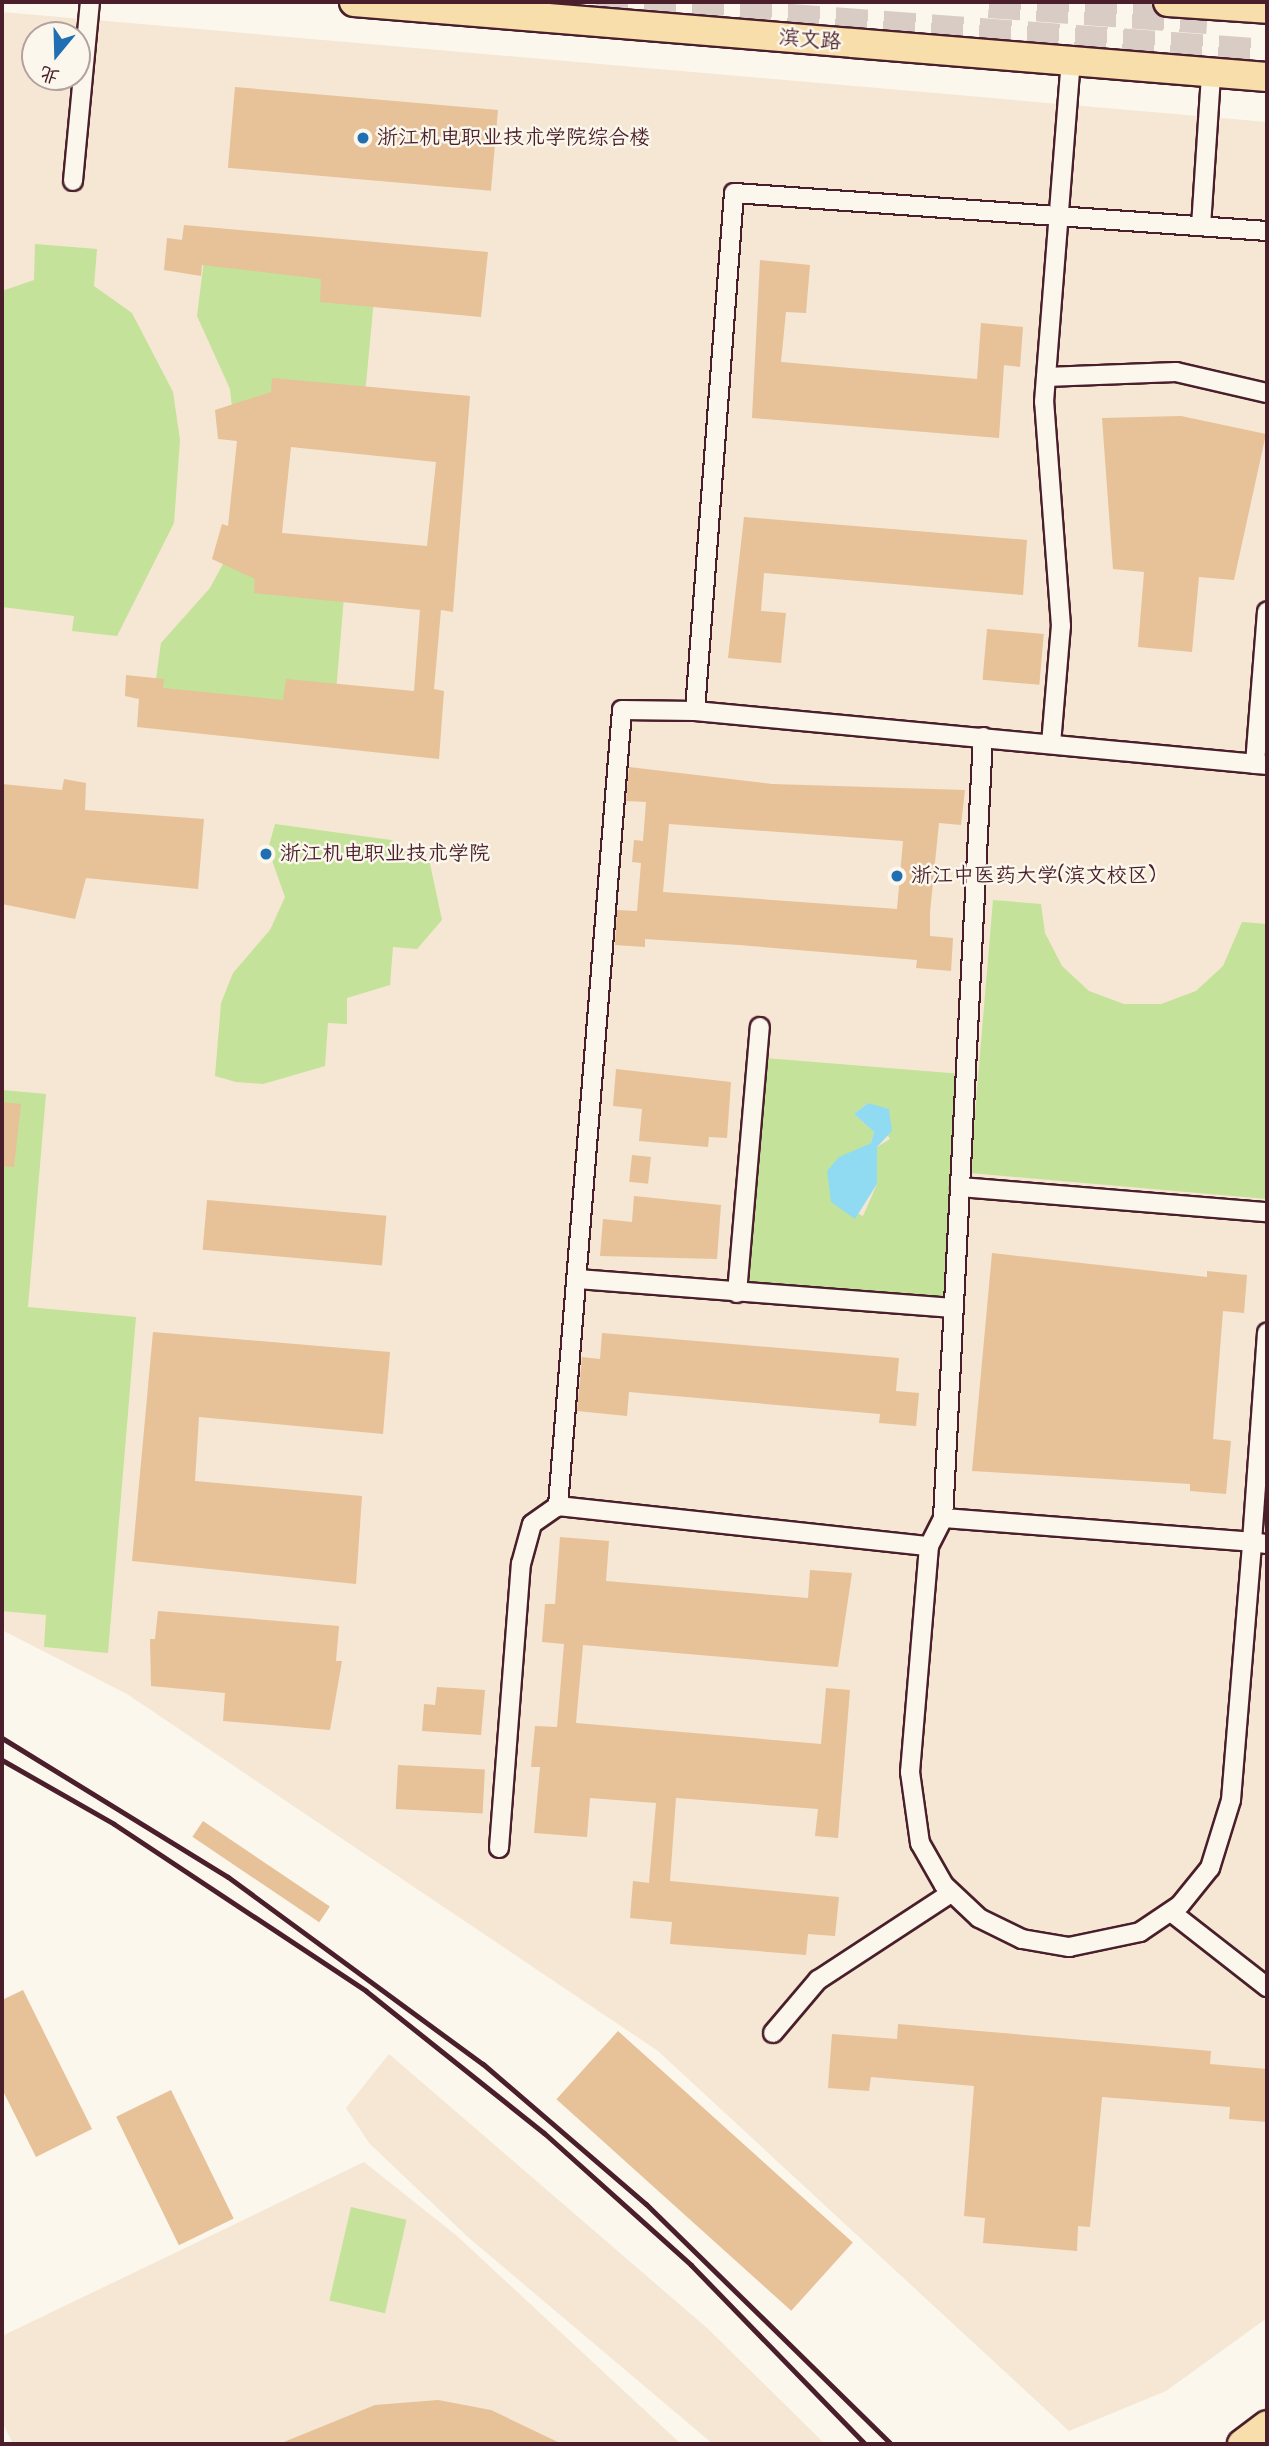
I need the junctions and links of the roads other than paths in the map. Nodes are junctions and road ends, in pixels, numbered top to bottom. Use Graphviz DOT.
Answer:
graph roads {
  1 [pos="90,2"];
  2 [pos="354,2"];
  3 [pos="1168,2"];
  4 [pos="1267,9"];
  5 [pos="1072,62"];
  6 [pos="1210,74"];
  7 [pos="1267,77"];
  8 [pos="73,181"];
  9 [pos="1060,215"];
  10 [pos="1200,226"];
  11 [pos="1267,231"];
  12 [pos="1046,377"];
  13 [pos="1267,393"];
  14 [pos="1267,611"];
  15 [pos="695,711"];
  16 [pos="983,737"];
  17 [pos="1051,744"];
  18 [pos="1261,765"];
  19 [pos="760,1027"];
  20 [pos="960,1188"];
  21 [pos="1267,1212"];
  22 [pos="577,1279"];
  23 [pos="737,1293"];
  24 [pos="954,1308"];
  25 [pos="1267,1333"];
  26 [pos="558,1506"];
  27 [pos="943,1518"];
  28 [pos="1260,1543"];
  29 [pos="929,1546"];
  30 [pos="499,1848"];
  31 [pos="951,1894"];
  32 [pos="1171,1912"];
  33 [pos="1267,1987"];
  34 [pos="773,2033"];
  35 [pos="1267,2425"];
  36 [pos="1242,2444"];
  1 -- 8 [label="street"];
  2 -- 5 [label="main road, 滨文路"];
  3 -- 4 [label="main road"];
  5 -- 6 [label="main road, 滨文路"];
  5 -- 9 [label="street"];
  6 -- 7 [label="main road, 滨文路"];
  6 -- 10 [label="street"];
  9 -- 10 [label="street"];
  9 -- 12 [label="street"];
  9 -- 15 [label="street"];
  10 -- 11 [label="street"];
  12 -- 13 [label="street"];
  12 -- 17 [label="street"];
  14 -- 18 [label="street"];
  15 -- 16 [label="street"];
  15 -- 22 [label="street"];
  16 -- 17 [label="street"];
  16 -- 20 [label="street"];
  17 -- 18 [label="street"];
  19 -- 23 [label="street"];
  20 -- 21 [label="street"];
  20 -- 24 [label="street"];
  22 -- 23 [label="street"];
  22 -- 26 [label="street"];
  23 -- 24 [label="street"];
  24 -- 27 [label="street"];
  25 -- 28 [label="street"];
  26 -- 29 [label="street"];
  26 -- 30 [label="street"];
  27 -- 28 [label="street"];
  27 -- 29 [label="street"];
  28 -- 32 [label="street"];
  29 -- 31 [label="street"];
  31 -- 32 [label="street"];
  31 -- 34 [label="street"];
  32 -- 33 [label="street"];
  35 -- 36 [label="main road"];
}
